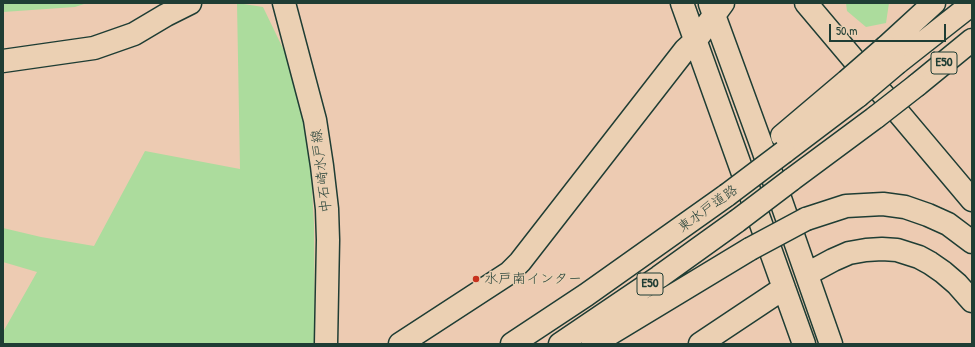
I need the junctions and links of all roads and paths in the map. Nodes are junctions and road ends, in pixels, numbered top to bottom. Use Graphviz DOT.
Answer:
graph roads {
  1 [pos="190,3"];
  2 [pos="284,3"];
  3 [pos="682,3"];
  4 [pos="806,3"];
  5 [pos="824,3"];
  6 [pos="934,3"];
  7 [pos="972,4"];
  8 [pos="716,7"];
  9 [pos="696,40"];
  10 [pos="972,40"];
  11 [pos="891,55"];
  12 [pos="3,61"];
  13 [pos="972,178"];
  14 [pos="972,200"];
  15 [pos="972,242"];
  16 [pos="807,274"];
  17 [pos="784,288"];
  18 [pos="972,300"];
  19 [pos="326,344"];
  20 [pos="400,344"];
  21 [pos="512,344"];
  22 [pos="560,344"];
  23 [pos="593,344"];
  24 [pos="700,344"];
  25 [pos="804,344"];
  26 [pos="831,344"];
  1 -- 12 [label="main road"];
  2 -- 19 [label="main road, 中石崎水戸線"];
  3 -- 9 [label="main road"];
  4 -- 14 [label="main road"];
  5 -- 13 [label="main road"];
  6 -- 11 [label="main road"];
  7 -- 11 [label="main road, E50"];
  8 -- 9 [label="main road"];
  8 -- 16 [label="main road"];
  9 -- 17 [label="main road"];
  9 -- 20 [label="main road"];
  10 -- 22 [label="main road, 東水戸道路 / E50, bridge"];
  11 -- 21 [label="main road, bridge"];
  15 -- 23 [label="main road, bridge"];
  16 -- 18 [label="main road"];
  16 -- 26 [label="main road"];
  17 -- 24 [label="main road"];
  17 -- 25 [label="main road"];
}
